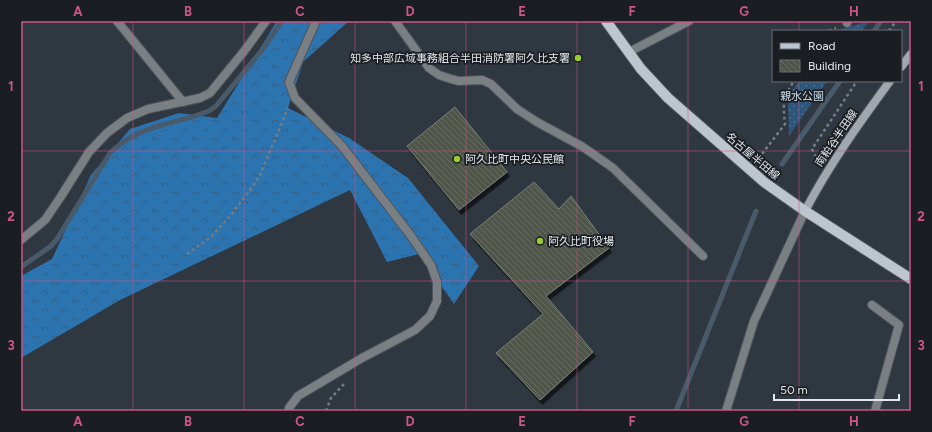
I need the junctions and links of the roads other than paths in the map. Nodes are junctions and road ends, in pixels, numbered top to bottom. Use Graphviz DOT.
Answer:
graph roads {
  1 [pos="116,21"];
  2 [pos="266,21"];
  3 [pos="316,21"];
  4 [pos="394,21"];
  5 [pos="606,21"];
  6 [pos="689,21"];
  7 [pos="629,52"];
  8 [pos="911,54"];
  9 [pos="902,66"];
  10 [pos="889,82"];
  11 [pos="183,102"];
  12 [pos="805,211"];
  13 [pos="21,240"];
  14 [pos="703,256"];
  15 [pos="911,279"];
  16 [pos="872,305"];
  17 [pos="289,411"];
  18 [pos="726,411"];
  19 [pos="875,411"];
  1 -- 11 [label="street"];
  2 -- 11 [label="street"];
  3 -- 17 [label="street"];
  4 -- 14 [label="street"];
  5 -- 7 [label="main road, 名古屋半田線"];
  6 -- 7 [label="street"];
  7 -- 12 [label="main road, 名古屋半田線"];
  8 -- 9 [label="main road"];
  10 -- 12 [label="main road, 南粕谷半田線"];
  11 -- 13 [label="street"];
  12 -- 15 [label="main road, 名古屋半田線"];
  12 -- 18 [label="street"];
  16 -- 19 [label="street"];
}
